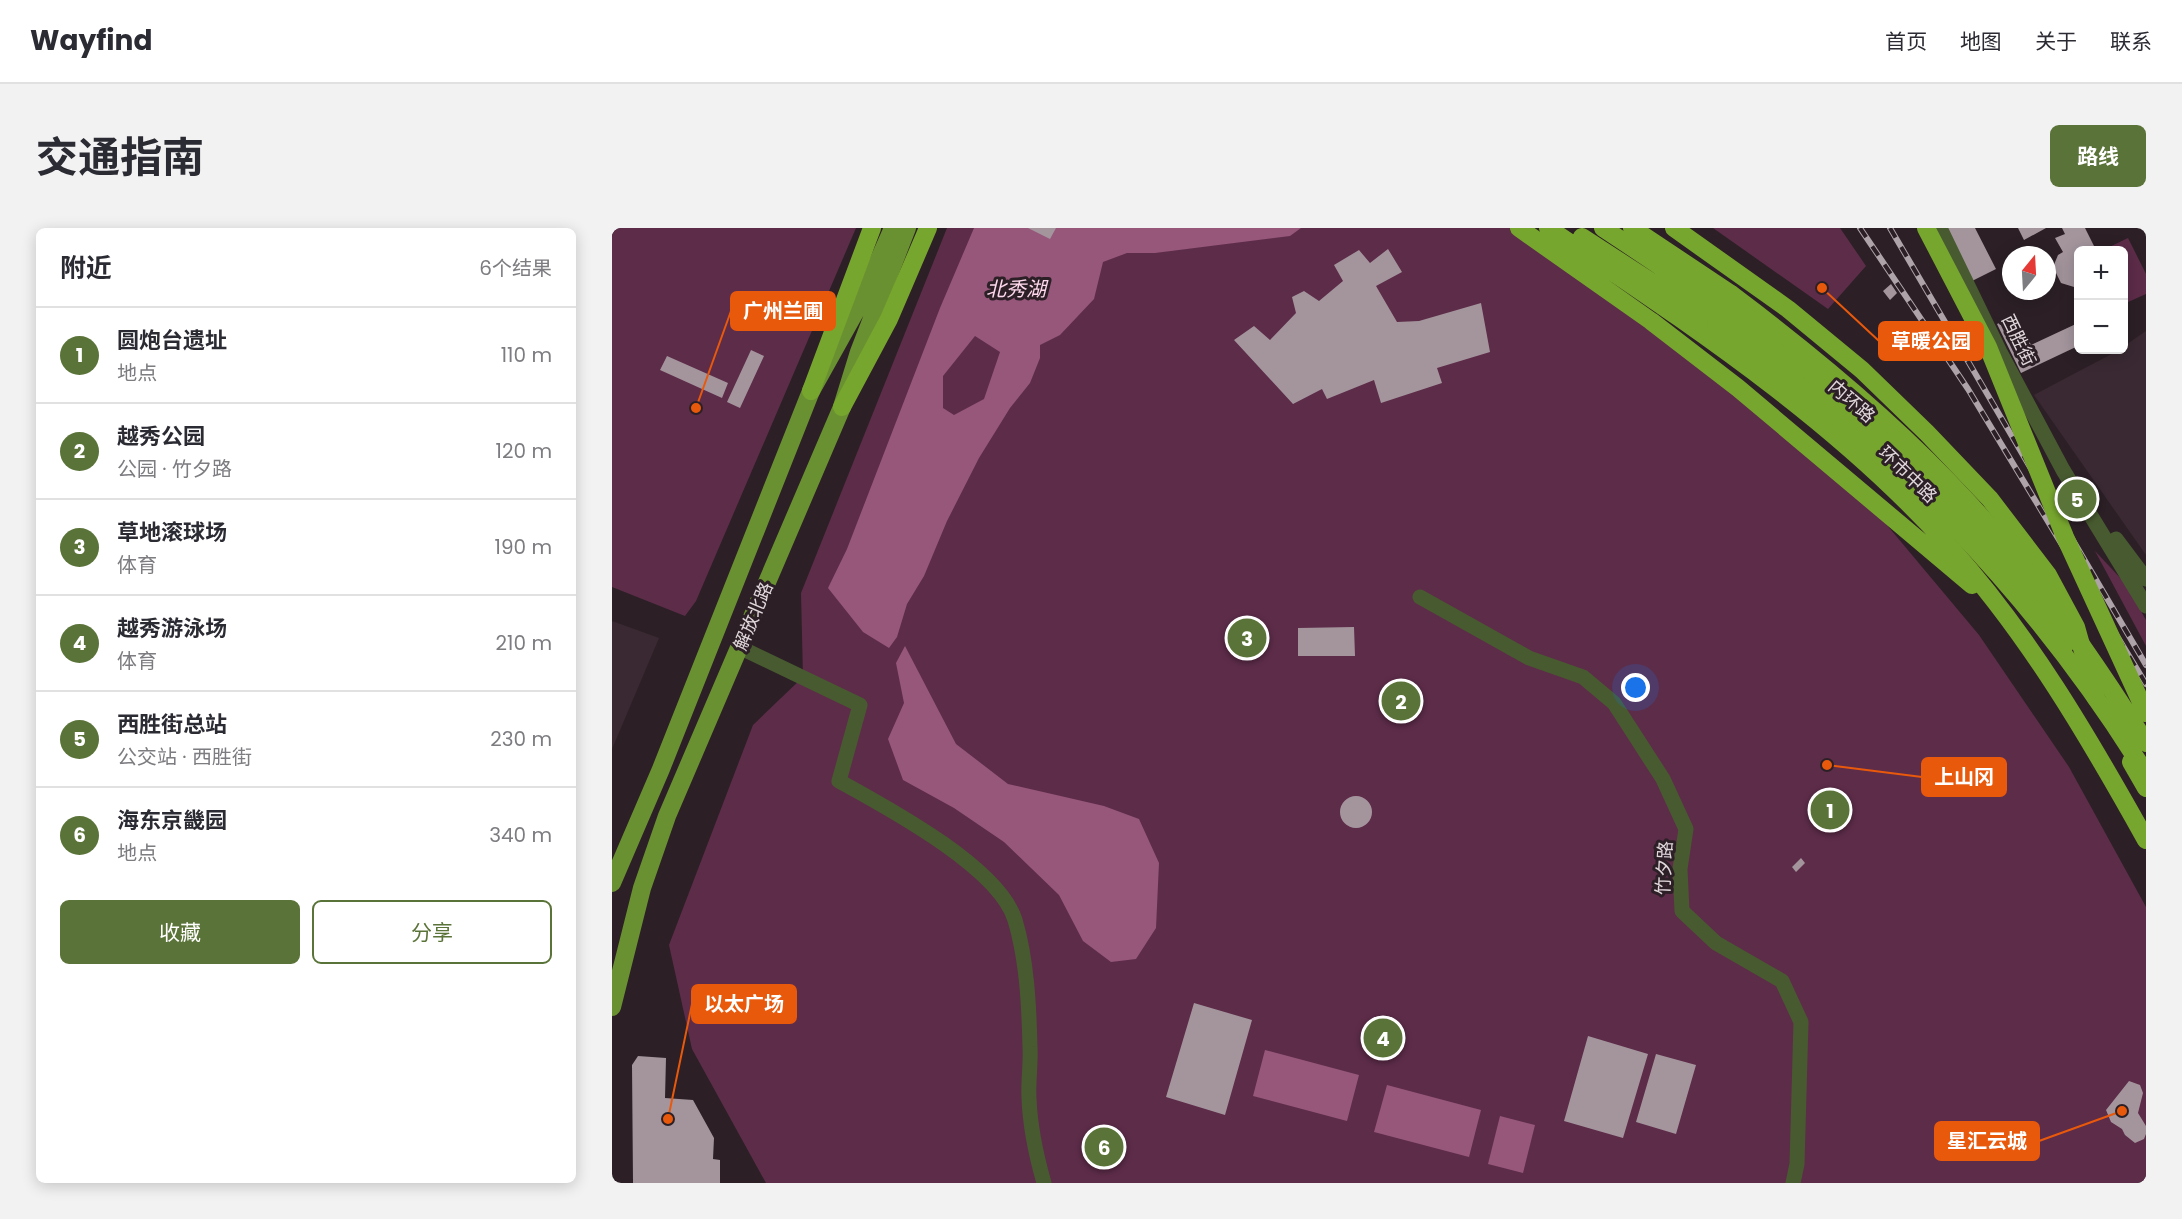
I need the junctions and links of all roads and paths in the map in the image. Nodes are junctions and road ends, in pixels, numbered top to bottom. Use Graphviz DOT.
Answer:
graph roads {
  1 [pos="872,228"];
  2 [pos="893,228"];
  3 [pos="908,228"];
  4 [pos="928,228"];
  5 [pos="1519,228"];
  6 [pos="1536,228"];
  7 [pos="1548,228"];
  8 [pos="1568,228"];
  9 [pos="1603,228"];
  10 [pos="1632,228"];
  11 [pos="1644,228"];
  12 [pos="1674,228"];
  13 [pos="1926,228"];
  14 [pos="1940,228"];
  15 [pos="1731,294"];
  16 [pos="811,391"];
  17 [pos="842,407"];
  18 [pos="2063,470"];
  19 [pos="2048,575"];
  20 [pos="2146,579"];
  21 [pos="1420,597"];
  22 [pos="2146,606"];
  23 [pos="2009,618"];
  24 [pos="739,647"];
  25 [pos="2093,693"];
  26 [pos="2146,713"];
  27 [pos="2146,743"];
  28 [pos="2144,778"];
  29 [pos="2146,840"];
  30 [pos="612,883"];
  31 [pos="620,942"];
  32 [pos="612,1007"];
  33 [pos="1044,1183"];
  34 [pos="1793,1183"];
  1 -- 16 [label="highway"];
  2 -- 16 [label="main road, 解放北路"];
  3 -- 17 [label="main road, 解放北路"];
  4 -- 17 [label="highway"];
  5 -- 23 [label="highway"];
  6 -- 23 [label="highway"];
  7 -- 23 [label="highway, 环市中路"];
  8 -- 28 [label="highway, 内环路, bridge"];
  9 -- 25 [label="highway"];
  10 -- 15 [label="highway, 内环路"];
  11 -- 15 [label="highway"];
  12 -- 19 [label="highway"];
  13 -- 26 [label="highway, bridge"];
  14 -- 18 [label="street, 西胜街"];
  15 -- 27 [label="highway, 内环路, bridge"];
  16 -- 30 [label="main road, 解放北路"];
  17 -- 24 [label="main road, 解放北路"];
  18 -- 20 [label="street, 西胜街"];
  18 -- 22 [label="street, 西胜街"];
  19 -- 25 [label="highway"];
  19 -- 27 [label="highway"];
  21 -- 34 [label="street, 竹夕路"];
  23 -- 29 [label="highway, 环市中路"];
  24 -- 31 [label="main road, 解放北路"];
  24 -- 33 [label="street"];
  25 -- 28 [label="highway"];
  31 -- 32 [label="main road, 解放北路"];
}
